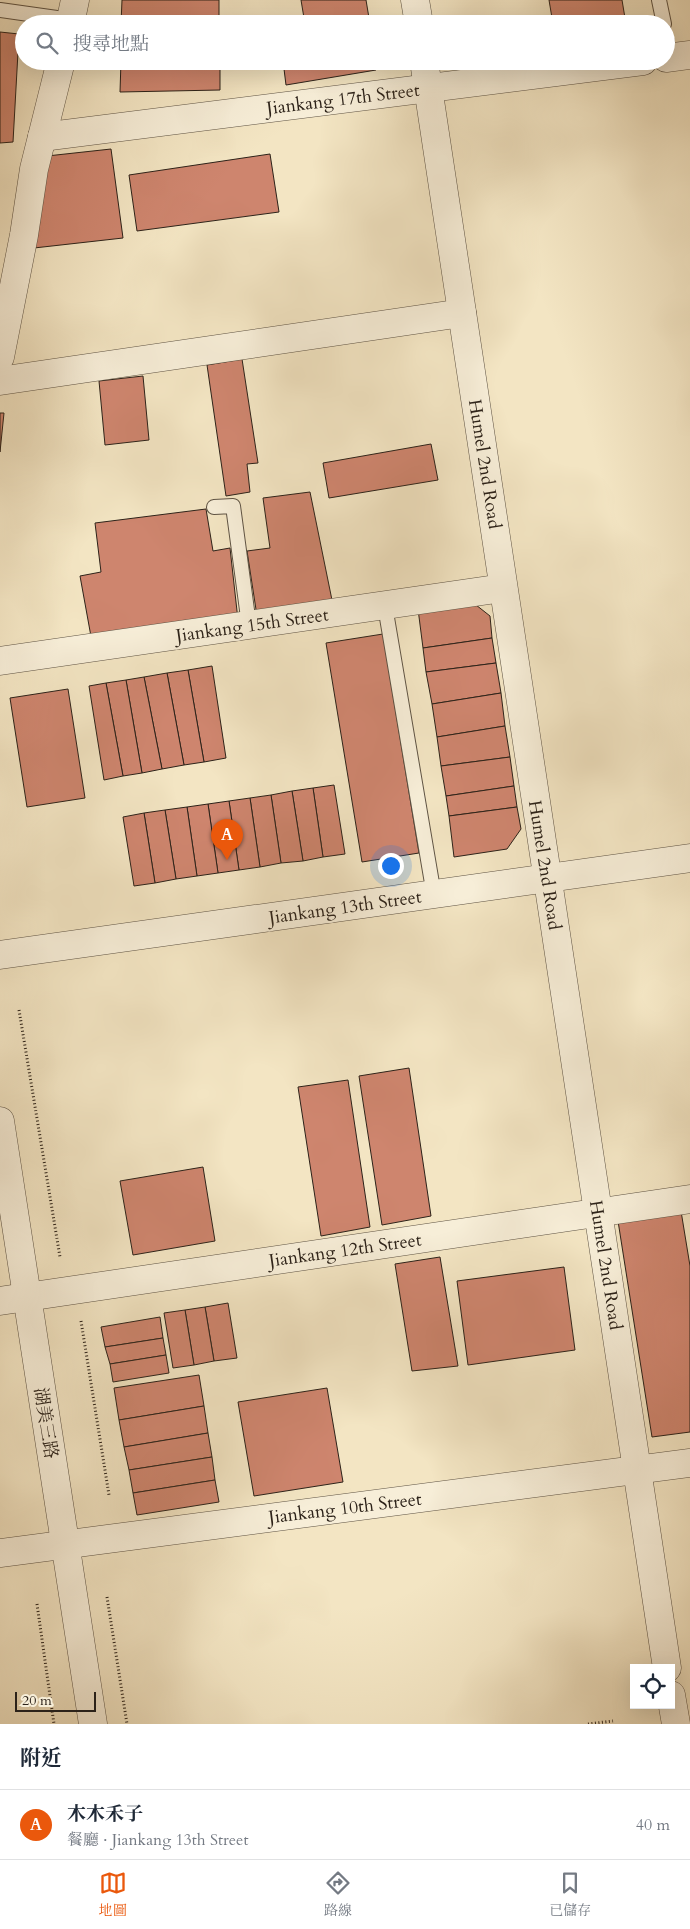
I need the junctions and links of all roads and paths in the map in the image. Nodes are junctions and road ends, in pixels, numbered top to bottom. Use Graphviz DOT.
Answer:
graph roads {
  1 [pos="415,0"];
  2 [pos="659,0"];
  3 [pos="0,10"];
  4 [pos="72,15"];
  5 [pos="417,15"];
  6 [pos="662,15"];
  7 [pos="59,70"];
  8 [pos="425,70"];
  9 [pos="571,70"];
  10 [pos="428,88"];
  11 [pos="42,137"];
  12 [pos="462,313"];
  13 [pos="0,357"];
  14 [pos="0,381"];
  15 [pos="214,507"];
  16 [pos="503,588"];
  17 [pos="385,606"];
  18 [pos="249,625"];
  19 [pos="0,661"];
  20 [pos="690,858"];
  21 [pos="547,879"];
  22 [pos="434,895"];
  23 [pos="0,955"];
  24 [pos="19,1010"];
  25 [pos="0,1122"];
  26 [pos="690,1199"];
  27 [pos="598,1213"];
  28 [pos="60,1257"];
  29 [pos="27,1297"];
  30 [pos="0,1301"];
  31 [pos="81,1321"];
  32 [pos="690,1463"];
  33 [pos="637,1471"];
  34 [pos="109,1495"];
  35 [pos="65,1544"];
  36 [pos="0,1553"];
  37 [pos="107,1597"];
  38 [pos="36,1604"];
  39 [pos="666,1664"];
  40 [pos="673,1709"];
  41 [pos="613,1721"];
  42 [pos="54,1724"];
  43 [pos="93,1724"];
  44 [pos="127,1724"];
  45 [pos="588,1724"];
  46 [pos="676,1724"];
  1 -- 5 [label="street"];
  2 -- 6 [label="lane"];
  3 -- 4 [label="lane"];
  7 -- 11 [label="street"];
  8 -- 10 [label="street, Humel 2nd Road"];
  9 -- 10 [label="street, Jiankang 17th Street"];
  10 -- 11 [label="street, Jiankang 17th Street"];
  10 -- 12 [label="street, Humel 2nd Road"];
  11 -- 13 [label="street"];
  12 -- 14 [label="street"];
  12 -- 16 [label="street, Humel 2nd Road"];
  15 -- 18 [label="lane"];
  16 -- 17 [label="street, Jiankang 15th Street"];
  16 -- 21 [label="street, Humel 2nd Road"];
  17 -- 18 [label="street, Jiankang 15th Street"];
  17 -- 22 [label="lane"];
  18 -- 19 [label="street, Jiankang 15th Street"];
  20 -- 21 [label="street, Jiankang 13th Street"];
  21 -- 22 [label="street, Jiankang 13th Street"];
  21 -- 27 [label="street, Humel 2nd Road"];
  22 -- 23 [label="street, Jiankang 13th Street"];
  24 -- 28 [label="path"];
  25 -- 29 [label="street, 湖美三路"];
  26 -- 27 [label="street, Jiankang 12th Street"];
  27 -- 29 [label="street, Jiankang 12th Street"];
  27 -- 33 [label="street, Humel 2nd Road"];
  29 -- 30 [label="street, Jiankang 12th Street"];
  29 -- 35 [label="street, 湖美三路"];
  31 -- 34 [label="path"];
  32 -- 33 [label="street, Jiankang 10th Street"];
  33 -- 35 [label="street, Jiankang 10th Street"];
  33 -- 39 [label="street, Humel 2nd Road"];
  35 -- 36 [label="street, Jiankang 10th Street"];
  35 -- 43 [label="street, 湖美三路"];
  37 -- 44 [label="path"];
  38 -- 42 [label="path"];
  40 -- 46 [label="street"];
  41 -- 45 [label="path"];
}
